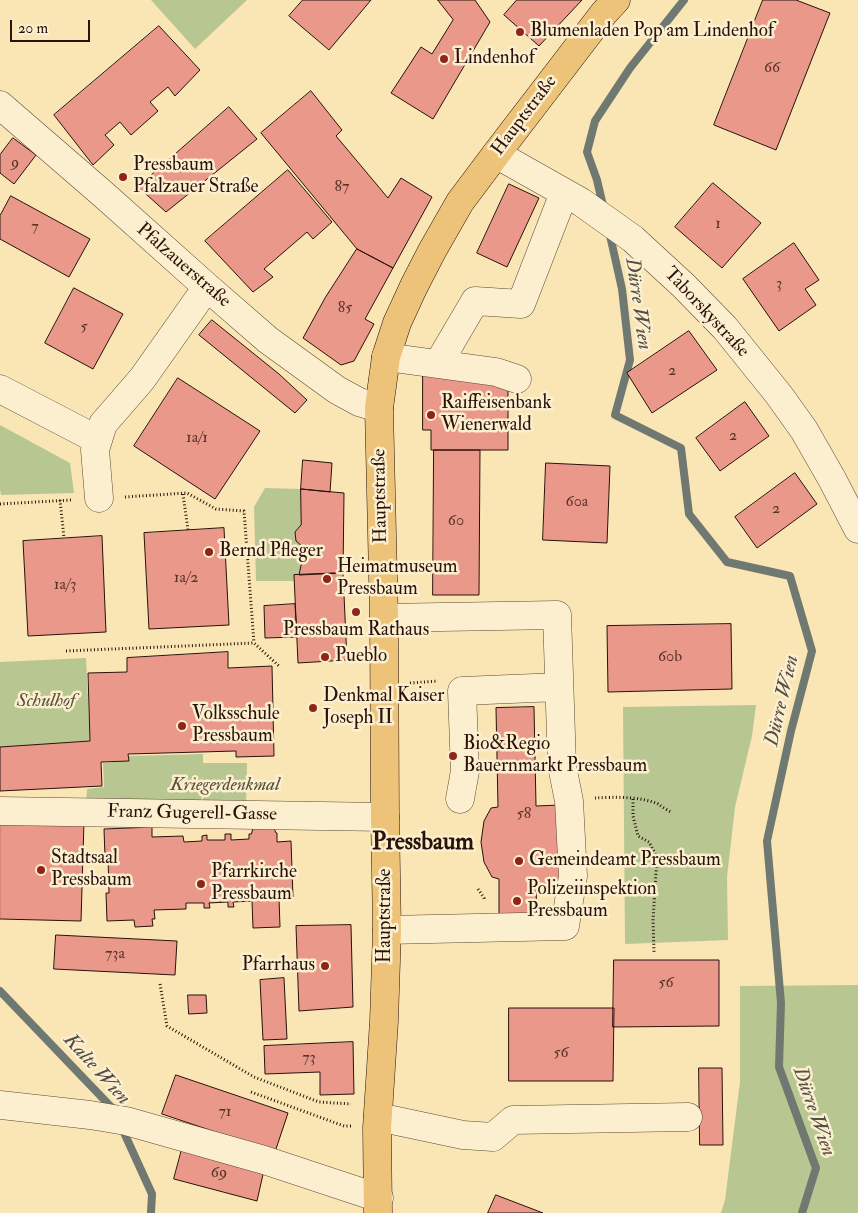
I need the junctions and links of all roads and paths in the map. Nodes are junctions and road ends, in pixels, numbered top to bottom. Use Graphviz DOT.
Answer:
graph roads {
  1 [pos="616,0"];
  2 [pos="0,105"];
  3 [pos="496,154"];
  4 [pos="573,198"];
  5 [pos="207,287"];
  6 [pos="386,357"];
  7 [pos="438,364"];
  8 [pos="517,379"];
  9 [pos="0,389"];
  10 [pos="379,408"];
  11 [pos="98,440"];
  12 [pos="183,493"];
  13 [pos="98,498"];
  14 [pos="60,500"];
  15 [pos="0,504"];
  16 [pos="858,529"];
  17 [pos="188,530"];
  18 [pos="64,538"];
  19 [pos="384,618"];
  20 [pos="254,642"];
  21 [pos="66,651"];
  22 [pos="280,667"];
  23 [pos="384,684"];
  24 [pos="559,686"];
  25 [pos="462,691"];
  26 [pos="612,797"];
  27 [pos="460,799"];
  28 [pos="632,799"];
  29 [pos="0,811"];
  30 [pos="671,812"];
  31 [pos="385,818"];
  32 [pos="387,930"];
  33 [pos="654,952"];
  34 [pos="160,984"];
  35 [pos="251,1092"];
  36 [pos="0,1106"];
  37 [pos="378,1117"];
  38 [pos="688,1117"];
  39 [pos="379,1206"];
  1 -- 3 [label="main road, Hauptstraße"];
  2 -- 5 [label="street, Pfalzauerstraße"];
  3 -- 4 [label="street, Taborskystraße"];
  3 -- 6 [label="main road, Hauptstraße"];
  4 -- 7 [label="street"];
  4 -- 16 [label="street, Taborskystraße"];
  5 -- 10 [label="street, Pfalzauerstraße"];
  5 -- 11 [label="street"];
  6 -- 7 [label="street"];
  6 -- 10 [label="main road, Hauptstraße"];
  7 -- 8 [label="street"];
  9 -- 11 [label="street"];
  10 -- 19 [label="main road, Hauptstraße"];
  11 -- 13 [label="street"];
  12 -- 13 [label="path"];
  12 -- 17 [label="path"];
  12 -- 20 [label="path"];
  13 -- 14 [label="path"];
  14 -- 15 [label="path"];
  14 -- 18 [label="path"];
  19 -- 23 [label="main road, Hauptstraße"];
  19 -- 24 [label="street"];
  20 -- 21 [label="path"];
  20 -- 22 [label="path"];
  23 -- 25 [label="path"];
  23 -- 31 [label="main road, Hauptstraße"];
  24 -- 25 [label="street"];
  24 -- 32 [label="street"];
  25 -- 27 [label="street"];
  26 -- 28 [label="path"];
  28 -- 30 [label="path"];
  28 -- 33 [label="path"];
  29 -- 31 [label="street, Franz Gugerell-Gasse"];
  31 -- 32 [label="main road, Hauptstraße"];
  32 -- 37 [label="main road, Hauptstraße"];
  34 -- 37 [label="path"];
  35 -- 37 [label="path"];
  36 -- 39 [label="street"];
  37 -- 38 [label="street"];
  37 -- 39 [label="main road, Hauptstraße"];
}
